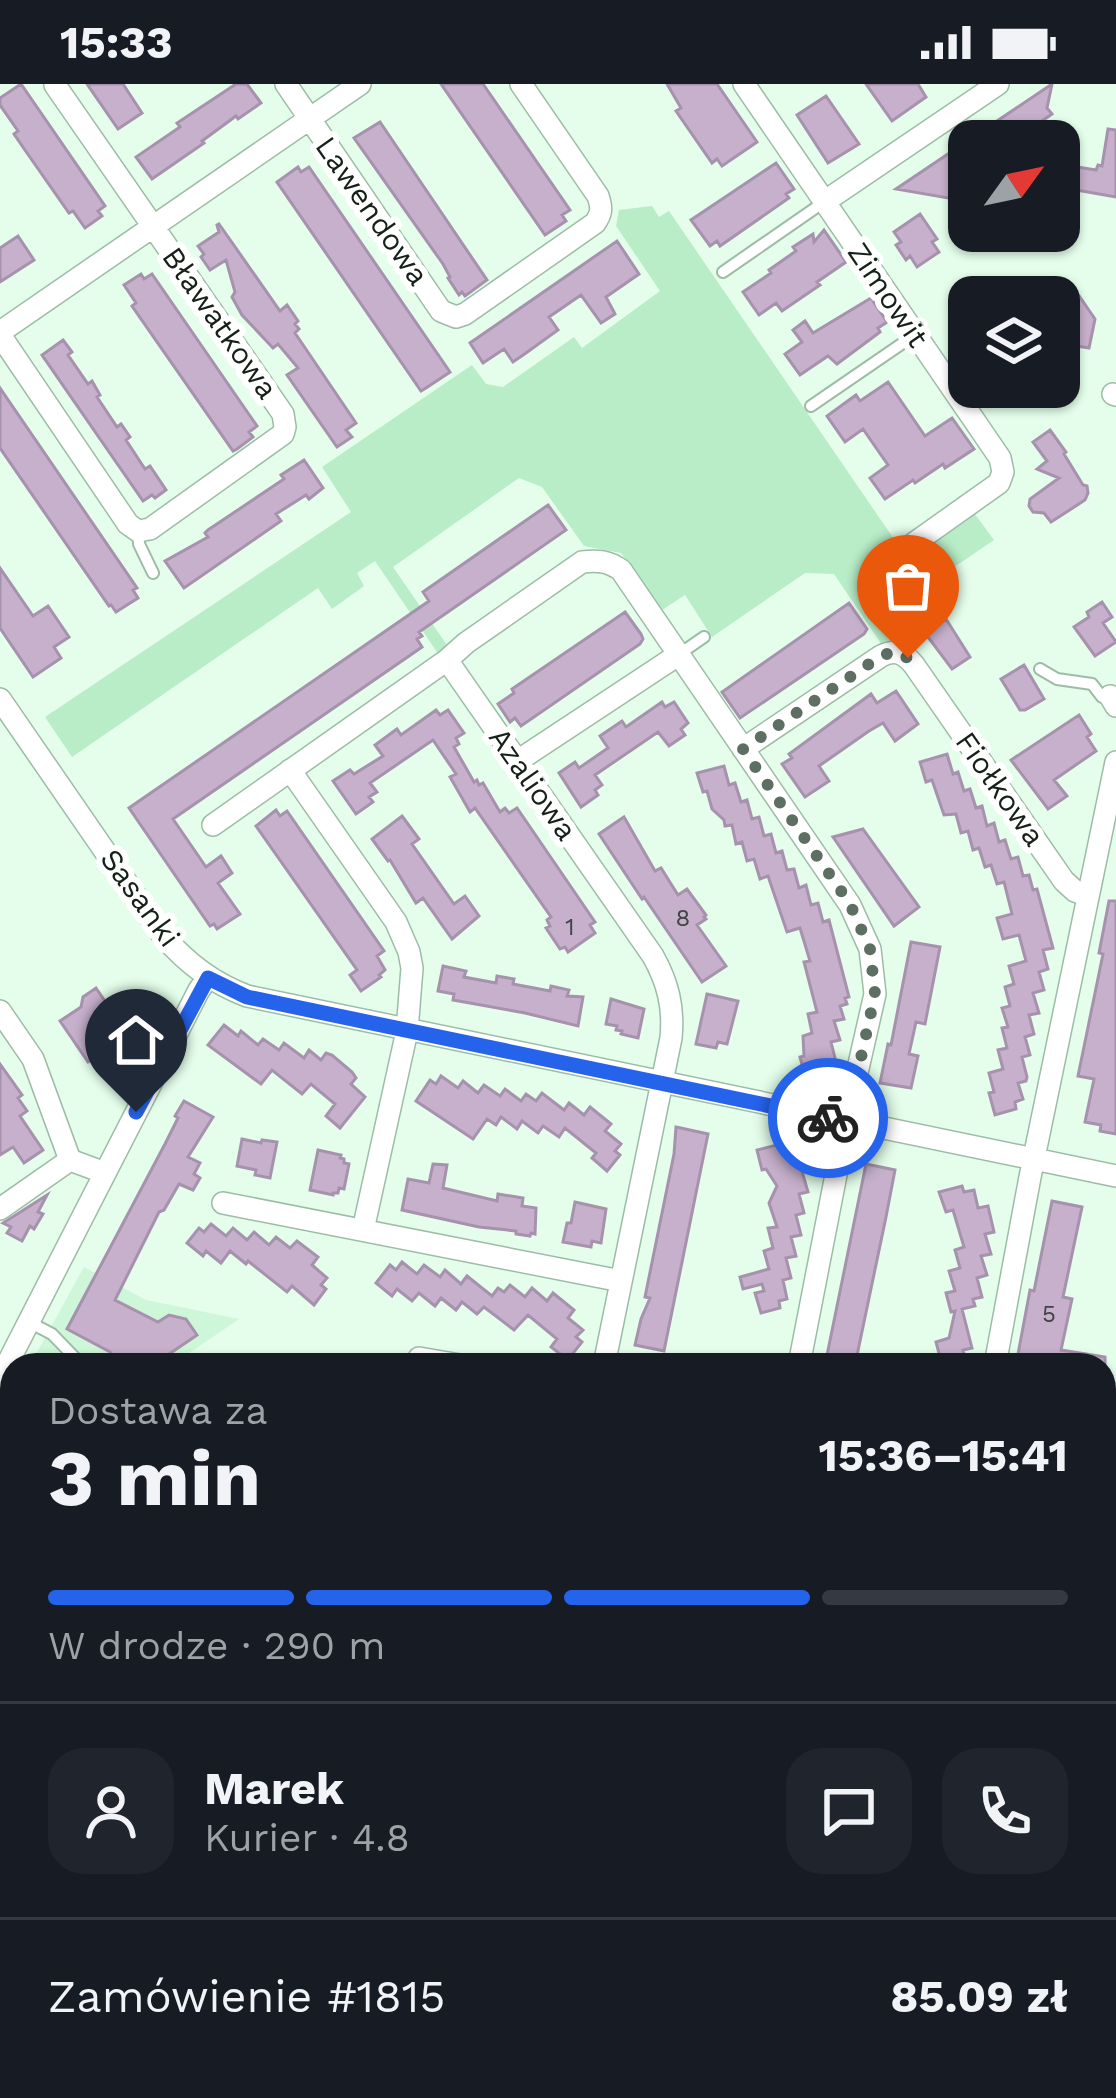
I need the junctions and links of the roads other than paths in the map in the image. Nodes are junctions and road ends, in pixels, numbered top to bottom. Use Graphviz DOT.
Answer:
graph roads {
  1 [pos="286,84"];
  2 [pos="360,84"];
  3 [pos="521,84"];
  4 [pos="744,84"];
  5 [pos="955,84"];
  6 [pos="998,84"];
  7 [pos="56,86"];
  8 [pos="968,104"];
  9 [pos="309,119"];
  10 [pos="824,202"];
  11 [pos="153,226"];
  12 [pos="723,272"];
  13 [pos="0,334"];
  14 [pos="916,334"];
  15 [pos="811,406"];
  16 [pos="138,531"];
  17 [pos="913,544"];
  18 [pos="153,573"];
  19 [pos="704,637"];
  20 [pos="678,655"];
  21 [pos="446,661"];
  22 [pos="1040,669"];
  23 [pos="0,699"];
  24 [pos="1113,701"];
  25 [pos="743,749"];
  26 [pos="1116,761"];
  27 [pos="516,762"];
  28 [pos="290,770"];
  29 [pos="213,825"];
  30 [pos="1088,896"];
  31 [pos="208,978"];
  32 [pos="0,1011"];
  33 [pos="406,1031"];
  34 [pos="661,1083"];
  35 [pos="847,1121"];
  36 [pos="1033,1159"];
  37 [pos="70,1160"];
  38 [pos="105,1174"];
  39 [pos="1116,1177"];
  40 [pos="223,1203"];
  41 [pos="0,1209"];
  42 [pos="363,1230"];
  43 [pos="621,1281"];
  44 [pos="29,1321"];
  45 [pos="13,1353"];
  46 [pos="70,1353"];
  47 [pos="606,1353"];
  48 [pos="801,1353"];
  49 [pos="997,1353"];
  1 -- 9 [label="street"];
  2 -- 9 [label="street"];
  3 -- 9 [label="street, Lawendowa"];
  4 -- 10 [label="street, Zimowit"];
  5 -- 8 [label="street"];
  6 -- 8 [label="street"];
  7 -- 11 [label="street"];
  8 -- 10 [label="street"];
  9 -- 11 [label="street"];
  10 -- 12 [label="lane"];
  10 -- 14 [label="street, Zimowit"];
  11 -- 13 [label="street"];
  11 -- 16 [label="street, Bławatkowa"];
  13 -- 16 [label="street"];
  14 -- 15 [label="lane"];
  14 -- 17 [label="street, Zimowit"];
  16 -- 18 [label="lane"];
  19 -- 20 [label="lane"];
  20 -- 21 [label="street"];
  20 -- 25 [label="street"];
  20 -- 27 [label="street"];
  21 -- 27 [label="street, Azaliowa"];
  21 -- 28 [label="street"];
  22 -- 24 [label="lane"];
  23 -- 31 [label="street, Sasanki"];
  25 -- 30 [label="street, Fiołkowa"];
  25 -- 35 [label="street"];
  26 -- 30 [label="street"];
  27 -- 34 [label="street, Azaliowa"];
  28 -- 29 [label="street"];
  28 -- 33 [label="street"];
  30 -- 36 [label="street"];
  31 -- 33 [label="street, Sasanki"];
  31 -- 38 [label="street"];
  32 -- 37 [label="street"];
  33 -- 34 [label="street, Sasanki"];
  33 -- 42 [label="street"];
  34 -- 35 [label="street, Sasanki"];
  34 -- 43 [label="street, Azaliowa"];
  35 -- 36 [label="street, Sasanki"];
  35 -- 48 [label="street"];
  36 -- 39 [label="street, Sasanki"];
  36 -- 49 [label="street"];
  37 -- 38 [label="street"];
  37 -- 41 [label="street"];
  38 -- 44 [label="street"];
  40 -- 42 [label="street"];
  42 -- 43 [label="street"];
  43 -- 47 [label="street, Azaliowa"];
  44 -- 45 [label="street"];
  44 -- 46 [label="lane"];
}
